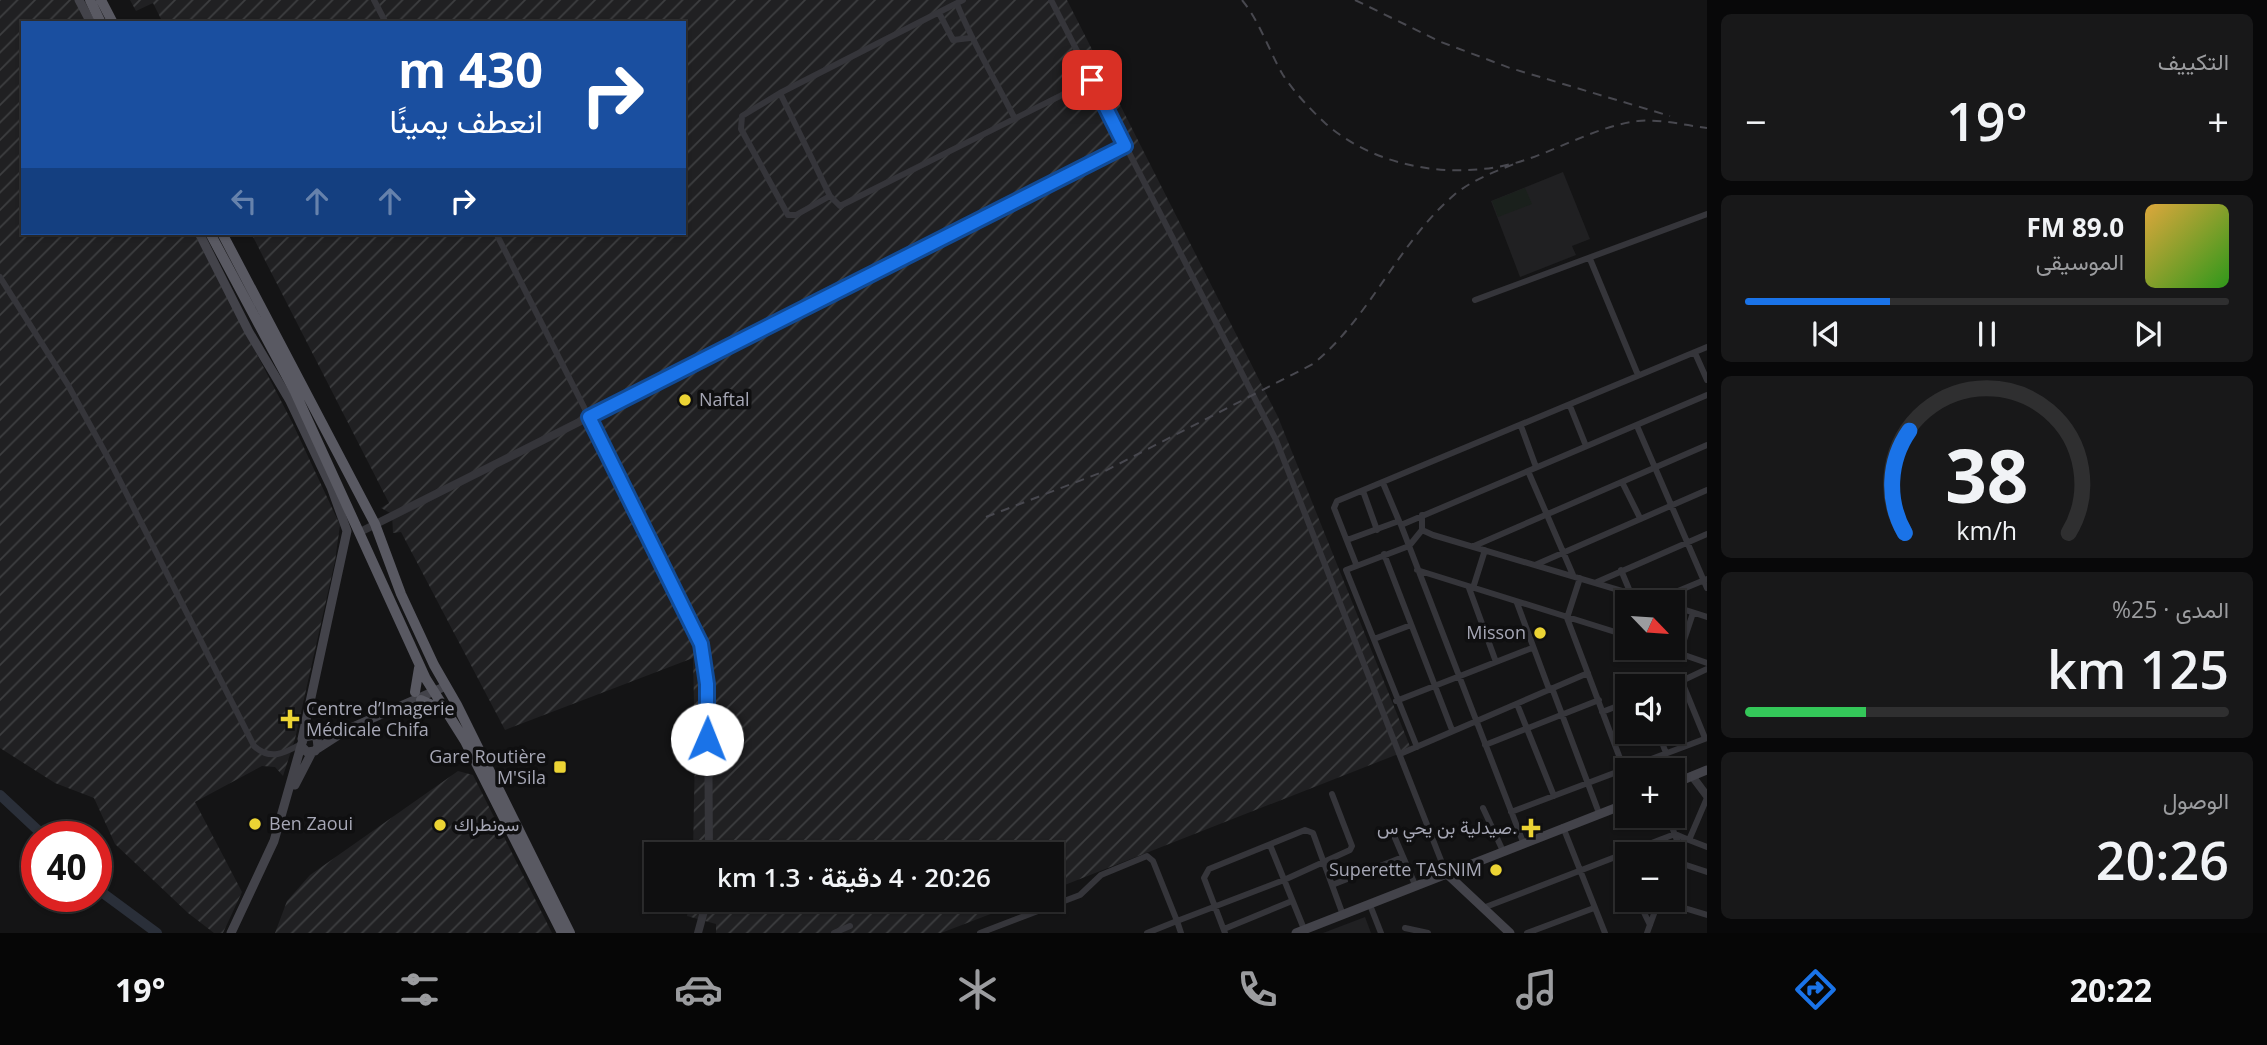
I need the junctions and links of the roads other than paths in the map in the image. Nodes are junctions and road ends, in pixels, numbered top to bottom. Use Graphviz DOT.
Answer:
graph roads {
  1 [pos="79,0"];
  2 [pos="90,0"];
  3 [pos="101,0"];
  4 [pos="374,0"];
  5 [pos="1051,0"];
  6 [pos="960,2"];
  7 [pos="939,13"];
  8 [pos="90,21"];
  9 [pos="100,21"];
  10 [pos="112,21"];
  11 [pos="385,21"];
  12 [pos="970,38"];
  13 [pos="1092,80"];
  14 [pos="780,93"];
  15 [pos="1015,119"];
  16 [pos="1125,146"];
  17 [pos="830,196"];
  18 [pos="1707,214"];
  19 [pos="200,235"];
  20 [pos="211,235"];
  21 [pos="223,235"];
  22 [pos="497,235"];
  23 [pos="1590,260"];
  24 [pos="0,277"];
  25 [pos="1475,300"];
  26 [pos="1707,347"];
  27 [pos="1695,353"];
  28 [pos="1638,375"];
  29 [pos="1707,380"];
  30 [pos="1707,395"];
  31 [pos="1570,406"];
  32 [pos="589,417"];
  33 [pos="1521,426"];
  34 [pos="1637,426"];
  35 [pos="1707,445"];
  36 [pos="1586,446"];
  37 [pos="1536,467"];
  38 [pos="1656,467"];
  39 [pos="1528,471"];
  40 [pos="1383,482"];
  41 [pos="1622,482"];
  42 [pos="1707,490"];
  43 [pos="1363,491"];
  44 [pos="1672,505"];
  45 [pos="1544,514"];
  46 [pos="1422,516"];
  47 [pos="1640,518"];
  48 [pos="1400,523"];
  49 [pos="375,524"];
  50 [pos="1377,530"];
  51 [pos="1422,530"];
  52 [pos="360,531"];
  53 [pos="1707,534"];
  54 [pos="1347,540"];
  55 [pos="1688,542"];
  56 [pos="1409,545"];
  57 [pos="1474,546"];
  58 [pos="1485,550"];
  59 [pos="1562,553"];
  60 [pos="1384,554"];
  61 [pos="1356,564"];
  62 [pos="1535,565"];
  63 [pos="1417,570"];
  64 [pos="1621,570"];
  65 [pos="1576,577"];
  66 [pos="1705,580"];
  67 [pos="1597,582"];
  68 [pos="1471,588"];
  69 [pos="1707,588"];
  70 [pos="1620,590"];
  71 [pos="1629,590"];
  72 [pos="1682,590"];
  73 [pos="1517,603"];
  74 [pos="1685,610"];
  75 [pos="1693,613"];
  76 [pos="1707,617"];
  77 [pos="1567,618"];
  78 [pos="1411,625"];
  79 [pos="1615,632"];
  80 [pos="1685,637"];
  81 [pos="1374,639"];
  82 [pos="1532,648"];
  83 [pos="1685,654"];
  84 [pos="420,662"];
  85 [pos="1496,663"];
  86 [pos="1707,663"];
  87 [pos="1707,669"];
  88 [pos="1588,673"];
  89 [pos="1459,677"];
  90 [pos="1685,680"];
  91 [pos="444,681"];
  92 [pos="1434,687"];
  93 [pos="431,688"];
  94 [pos="1550,689"];
  95 [pos="1685,689"];
  96 [pos="415,697"];
  97 [pos="1599,700"];
  98 [pos="1396,701"];
  99 [pos="1517,704"];
  100 [pos="1615,707"];
  101 [pos="308,709"];
  102 [pos="449,712"];
  103 [pos="1602,712"];
  104 [pos="1561,716"];
  105 [pos="1476,721"];
  106 [pos="348,729"];
  107 [pos="1527,729"];
  108 [pos="1452,730"];
  109 [pos="324,732"];
  110 [pos="313,735"];
  111 [pos="1706,738"];
  112 [pos="301,743"];
  113 [pos="1663,744"];
  114 [pos="1485,745"];
  115 [pos="1417,747"];
  116 [pos="315,751"];
  117 [pos="1666,753"];
  118 [pos="1400,754"];
  119 [pos="1620,758"];
  120 [pos="1653,758"];
  121 [pos="1707,770"];
  122 [pos="1615,773"];
  123 [pos="1692,776"];
  124 [pos="1685,779"];
  125 [pos="1587,784"];
  126 [pos="1332,794"];
  127 [pos="289,796"];
  128 [pos="1554,796"];
  129 [pos="1707,797"];
  130 [pos="1615,807"];
  131 [pos="1483,808"];
  132 [pos="1511,812"];
  133 [pos="1599,813"];
  134 [pos="1563,827"];
  135 [pos="1673,828"];
  136 [pos="1675,834"];
  137 [pos="1395,838"];
  138 [pos="1689,840"];
  139 [pos="709,842"];
  140 [pos="1522,842"];
  141 [pos="1654,842"];
  142 [pos="1678,842"];
  143 [pos="1270,845"];
  144 [pos="1707,847"];
  145 [pos="1503,851"];
  146 [pos="1403,857"];
  147 [pos="1615,857"];
  148 [pos="1323,863"];
  149 [pos="1685,866"];
  150 [pos="1580,870"];
  151 [pos="1707,872"];
  152 [pos="1446,873"];
  153 [pos="1284,880"];
  154 [pos="1332,885"];
  155 [pos="1416,887"];
  156 [pos="1292,901"];
  157 [pos="1370,905"];
  158 [pos="1215,906"];
  159 [pos="1594,908"];
  160 [pos="1685,908"];
  161 [pos="1481,909"];
  162 [pos="704,912"];
  163 [pos="1644,912"];
  164 [pos="1655,912"];
  165 [pos="1343,915"];
  166 [pos="1707,915"];
  167 [pos="1177,921"];
  168 [pos="1650,925"];
  169 [pos="850,926"];
  170 [pos="1405,928"];
  171 [pos="1224,931"];
  172 [pos="1300,931"];
  173 [pos="1507,932"];
  174 [pos="231,933"];
  175 [pos="562,933"];
  176 [pos="570,933"];
  177 [pos="698,933"];
  178 [pos="834,933"];
  179 [pos="980,933"];
  180 [pos="1147,933"];
  181 [pos="1181,933"];
  182 [pos="1381,933"];
  183 [pos="1428,933"];
  184 [pos="1527,933"];
  185 [pos="1605,933"];
  186 [pos="1647,933"];
  1 -- 8 [label="main road"];
  2 -- 9 [label="highway"];
  3 -- 10 [label="highway"];
  4 -- 11 [label="street"];
  5 -- 13 [label="street"];
  6 -- 7 [label="street"];
  6 -- 12 [label="street"];
  7 -- 12 [label="street"];
  7 -- 14 [label="street"];
  12 -- 15 [label="street"];
  13 -- 15 [label="street"];
  13 -- 16 [label="street"];
  14 -- 17 [label="street"];
  14 -- 17 [label="street"];
  15 -- 17 [label="street"];
  16 -- 32 [label="street"];
  16 -- 118 [label="street"];
  18 -- 23 [label="street"];
  19 -- 101 [label="main road"];
  20 -- 52 [label="highway"];
  21 -- 49 [label="highway"];
  22 -- 32 [label="street"];
  23 -- 25 [label="street"];
  23 -- 28 [label="street"];
  24 -- 112 [label="street"];
  26 -- 27 [label="street"];
  27 -- 28 [label="street"];
  27 -- 29 [label="street"];
  28 -- 31 [label="street"];
  30 -- 34 [label="street"];
  31 -- 33 [label="street"];
  31 -- 36 [label="street"];
  32 -- 49 [label="street"];
  32 -- 139 [label="street"];
  33 -- 37 [label="street"];
  33 -- 40 [label="street"];
  34 -- 36 [label="street"];
  34 -- 38 [label="street"];
  35 -- 38 [label="street"];
  36 -- 37 [label="street"];
  37 -- 39 [label="street"];
  38 -- 41 [label="street"];
  38 -- 44 [label="street"];
  39 -- 45 [label="street"];
  39 -- 46 [label="street"];
  40 -- 43 [label="street"];
  40 -- 48 [label="street"];
  41 -- 45 [label="street"];
  41 -- 47 [label="street"];
  42 -- 44 [label="street"];
  43 -- 50 [label="street"];
  43 -- 54 [label="street"];
  44 -- 47 [label="street"];
  44 -- 55 [label="street"];
  45 -- 57 [label="street"];
  45 -- 59 [label="street"];
  46 -- 48 [label="street"];
  46 -- 51 [label="street"];
  47 -- 59 [label="street"];
  48 -- 50 [label="street"];
  48 -- 56 [label="street"];
  49 -- 52 [label="street"];
  49 -- 91 [label="highway"];
  50 -- 54 [label="street"];
  51 -- 56 [label="street"];
  51 -- 57 [label="street"];
  52 -- 84 [label="highway"];
  53 -- 55 [label="street"];
  54 -- 61 [label="street"];
  55 -- 64 [label="street"];
  55 -- 66 [label="street"];
  56 -- 60 [label="street"];
  56 -- 63 [label="street"];
  57 -- 58 [label="street"];
  58 -- 62 [label="street"];
  58 -- 68 [label="street"];
  59 -- 62 [label="street"];
  59 -- 65 [label="street"];
  60 -- 61 [label="street"];
  60 -- 78 [label="street"];
  61 -- 81 [label="street"];
  62 -- 65 [label="street"];
  63 -- 68 [label="street"];
  63 -- 89 [label="street"];
  64 -- 67 [label="street"];
  64 -- 71 [label="street"];
  65 -- 67 [label="street"];
  65 -- 77 [label="street"];
  66 -- 69 [label="street"];
  66 -- 72 [label="street"];
  67 -- 70 [label="street"];
  68 -- 73 [label="street"];
  68 -- 85 [label="street"];
  73 -- 77 [label="street"];
  73 -- 82 [label="street"];
  74 -- 75 [label="street"];
  75 -- 76 [label="street"];
  75 -- 80 [label="street"];
  77 -- 79 [label="street"];
  77 -- 88 [label="street"];
  78 -- 81 [label="street"];
  78 -- 92 [label="street"];
  81 -- 98 [label="street"];
  82 -- 85 [label="street"];
  82 -- 94 [label="street"];
  83 -- 86 [label="street"];
  84 -- 93 [label="highway"];
  84 -- 96 [label="highway"];
  85 -- 89 [label="street"];
  87 -- 90 [label="street"];
  88 -- 94 [label="street"];
  88 -- 97 [label="street"];
  89 -- 92 [label="street"];
  89 -- 105 [label="street"];
  91 -- 93 [label="main road"];
  91 -- 176 [label="highway"];
  92 -- 98 [label="street"];
  92 -- 108 [label="street"];
  93 -- 96 [label="main road"];
  93 -- 102 [label="highway"];
  94 -- 99 [label="street"];
  94 -- 104 [label="street"];
  95 -- 111 [label="street"];
  96 -- 102 [label="highway"];
  96 -- 106 [label="main road"];
  97 -- 103 [label="street"];
  97 -- 104 [label="street"];
  98 -- 115 [label="street"];
  99 -- 105 [label="street"];
  99 -- 107 [label="street"];
  100 -- 103 [label="street"];
  101 -- 109 [label="main road"];
  101 -- 112 [label="main road"];
  102 -- 175 [label="highway"];
  103 -- 119 [label="street"];
  104 -- 107 [label="street"];
  104 -- 125 [label="street"];
  105 -- 108 [label="street"];
  105 -- 114 [label="street"];
  106 -- 109 [label="main road"];
  106 -- 116 [label="main road"];
  107 -- 114 [label="street"];
  107 -- 128 [label="street"];
  108 -- 115 [label="street"];
  109 -- 110 [label="main road"];
  110 -- 112 [label="main road"];
  110 -- 116 [label="main road"];
  111 -- 117 [label="street"];
  112 -- 116 [label="main road"];
  112 -- 127 [label="main road"];
  113 -- 117 [label="street"];
  114 -- 132 [label="street"];
  115 -- 118 [label="street"];
  116 -- 127 [label="main road"];
  117 -- 120 [label="street"];
  118 -- 152 [label="street"];
  121 -- 123 [label="main road"];
  122 -- 125 [label="street"];
  123 -- 124 [label="main road"];
  123 -- 129 [label="street"];
  125 -- 128 [label="street"];
  125 -- 133 [label="street"];
  126 -- 148 [label="street"];
  127 -- 174 [label="main road"];
  128 -- 132 [label="street"];
  129 -- 138 [label="street"];
  130 -- 133 [label="main road"];
  131 -- 145 [label="street"];
  132 -- 140 [label="street"];
  133 -- 134 [label="main road"];
  134 -- 140 [label="main road"];
  134 -- 150 [label="street"];
  135 -- 136 [label="street"];
  136 -- 138 [label="street"];
  136 -- 141 [label="street"];
  136 -- 142 [label="street"];
  137 -- 146 [label="street"];
  138 -- 144 [label="street"];
  140 -- 145 [label="main road"];
  143 -- 148 [label="street"];
  143 -- 153 [label="street"];
  143 -- 158 [label="street"];
  145 -- 152 [label="main road"];
  146 -- 154 [label="street"];
  146 -- 155 [label="street"];
  147 -- 150 [label="street"];
  148 -- 153 [label="street"];
  148 -- 154 [label="street"];
  149 -- 151 [label="street"];
  150 -- 159 [label="street"];
  150 -- 161 [label="street"];
  152 -- 155 [label="main road"];
  152 -- 161 [label="main road"];
  153 -- 156 [label="street"];
  153 -- 158 [label="street"];
  154 -- 165 [label="street"];
  155 -- 157 [label="main road"];
  156 -- 171 [label="street"];
  156 -- 172 [label="street"];
  157 -- 165 [label="main road"];
  157 -- 182 [label="street"];
  158 -- 167 [label="street"];
  158 -- 171 [label="street"];
  159 -- 184 [label="street"];
  159 -- 185 [label="street"];
  160 -- 166 [label="street"];
  161 -- 173 [label="main road"];
  162 -- 177 [label="street"];
  163 -- 168 [label="street"];
  164 -- 168 [label="street"];
  165 -- 172 [label="main road"];
  167 -- 179 [label="street"];
  167 -- 180 [label="street"];
  167 -- 181 [label="street"];
  168 -- 186 [label="street"];
  169 -- 178 [label="street"];
  170 -- 183 [label="street"];
}
